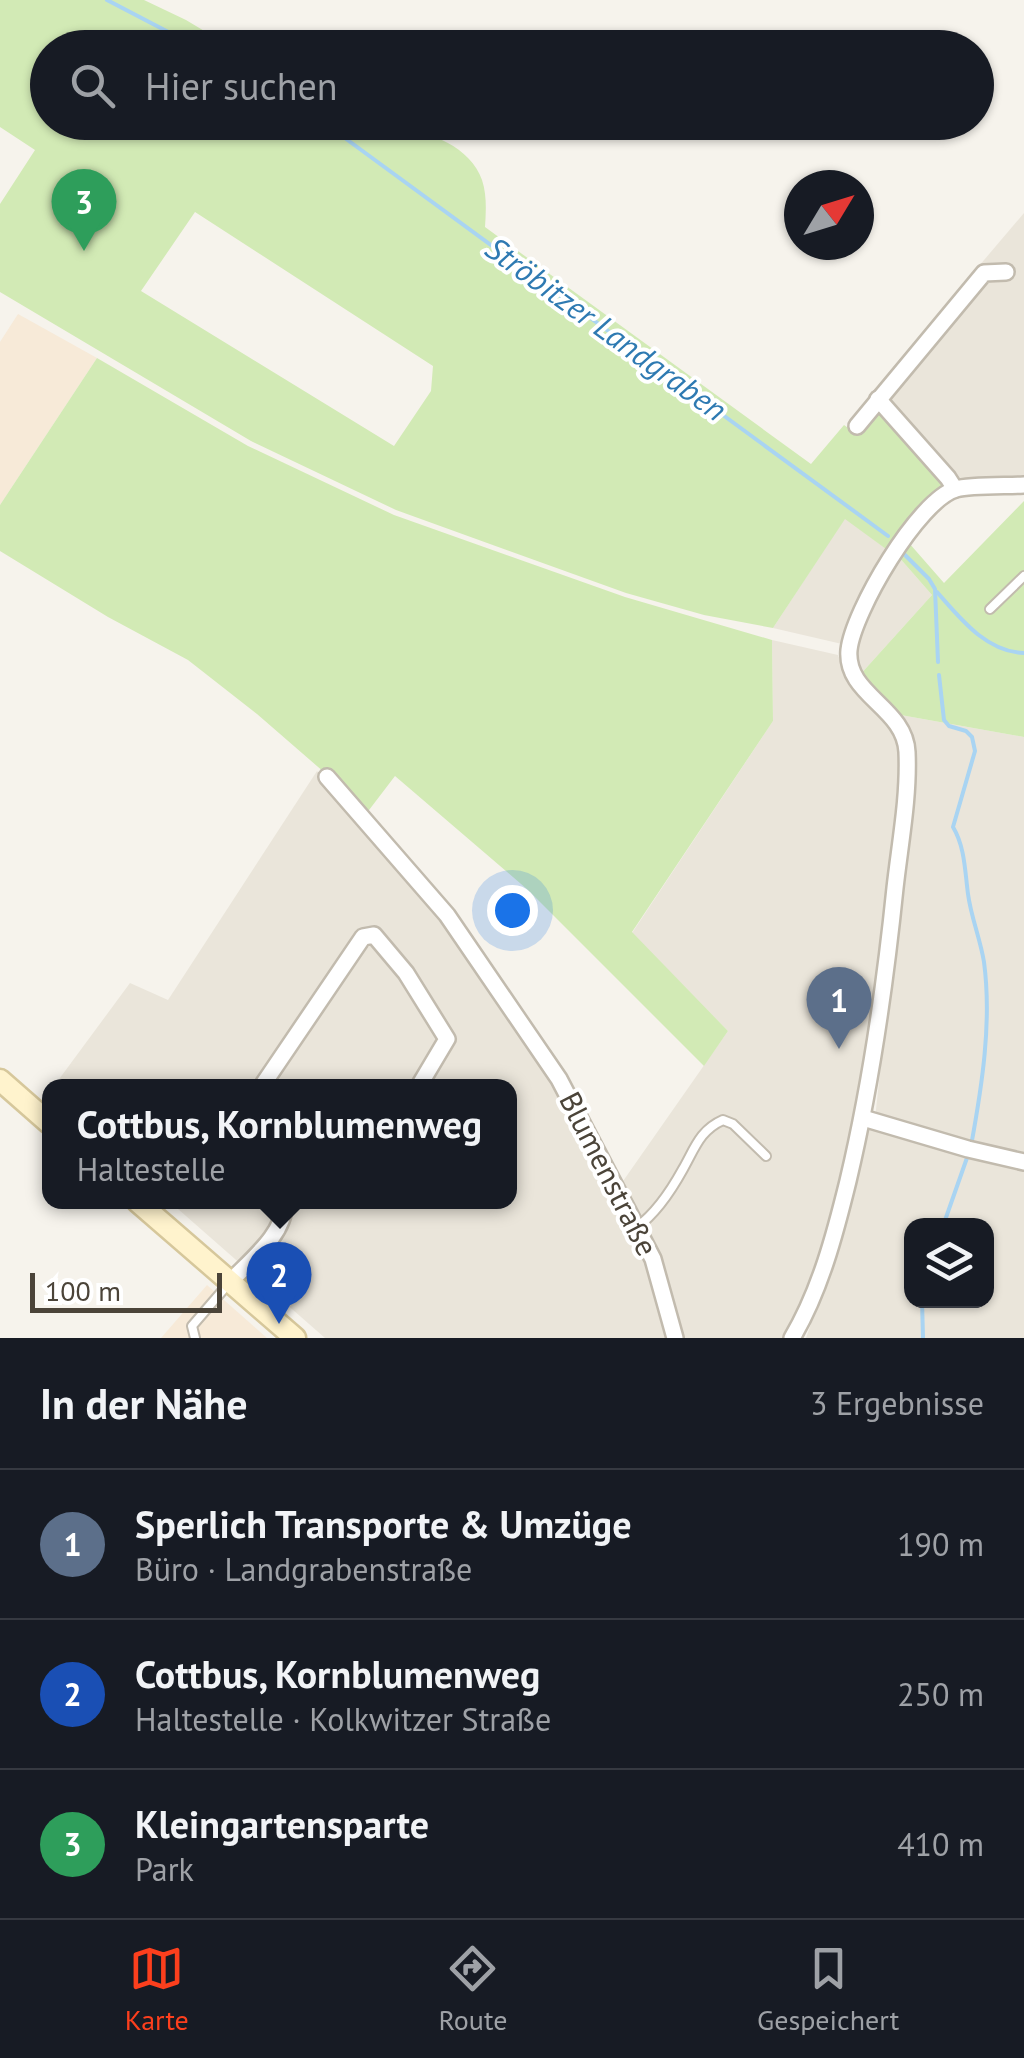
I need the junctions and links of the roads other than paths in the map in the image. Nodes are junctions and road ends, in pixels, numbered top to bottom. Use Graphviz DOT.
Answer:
graph roads {
  1 [pos="1006,272"];
  2 [pos="878,399"];
  3 [pos="857,426"];
  4 [pos="1024,485"];
  5 [pos="955,489"];
  6 [pos="1024,576"];
  7 [pos="990,609"];
  8 [pos="327,777"];
  9 [pos="267,1079"];
  10 [pos="423,1079"];
  11 [pos="0,1080"];
  12 [pos="42,1117"];
  13 [pos="863,1118"];
  14 [pos="766,1156"];
  15 [pos="1024,1162"];
  16 [pos="146,1209"];
  17 [pos="285,1209"];
  18 [pos="637,1227"];
  19 [pos="230,1282"];
  20 [pos="195,1338"];
  21 [pos="295,1338"];
  22 [pos="676,1338"];
  23 [pos="792,1338"];
  1 -- 2 [label="street"];
  2 -- 3 [label="street"];
  2 -- 5 [label="street"];
  4 -- 5 [label="street"];
  5 -- 13 [label="street"];
  6 -- 7 [label="lane"];
  8 -- 18 [label="street, Blumenstraße"];
  9 -- 10 [label="street"];
  11 -- 12 [label="main road"];
  13 -- 15 [label="street"];
  13 -- 23 [label="street"];
  14 -- 18 [label="lane"];
  16 -- 19 [label="main road"];
  17 -- 19 [label="street"];
  18 -- 22 [label="street, Blumenstraße"];
  19 -- 20 [label="lane"];
  19 -- 21 [label="main road"];
}
